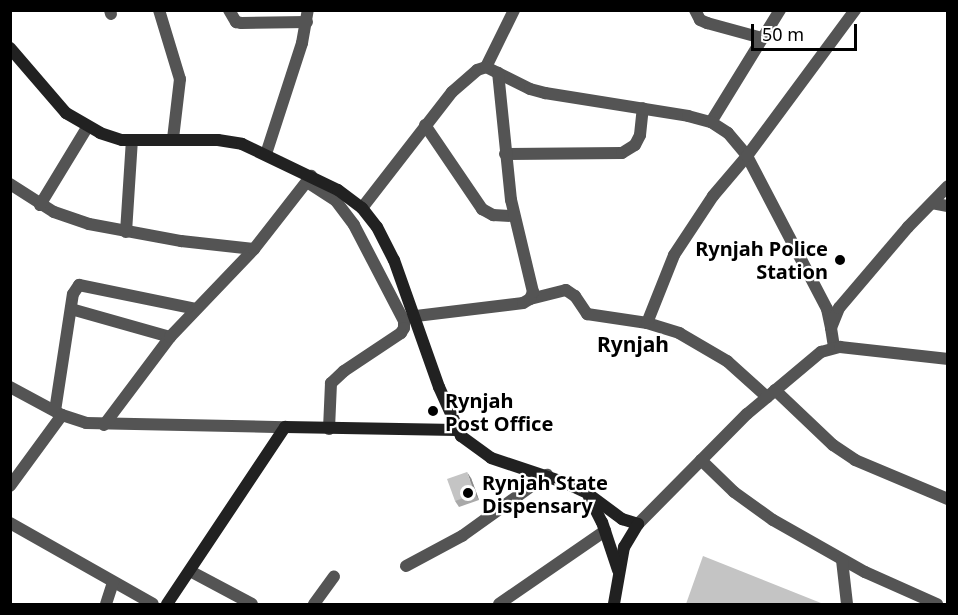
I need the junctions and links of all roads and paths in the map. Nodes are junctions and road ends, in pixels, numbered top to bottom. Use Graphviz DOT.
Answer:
graph roads {
  1 [pos="159,10"];
  2 [pos="229,10"];
  3 [pos="514,10"];
  4 [pos="695,10"];
  5 [pos="780,10"];
  6 [pos="855,10"];
  7 [pos="308,16"];
  8 [pos="762,38"];
  9 [pos="10,48"];
  10 [pos="486,67"];
  11 [pos="498,73"];
  12 [pos="643,108"];
  13 [pos="711,122"];
  14 [pos="425,125"];
  15 [pos="87,126"];
  16 [pos="172,139"];
  17 [pos="132,140"];
  18 [pos="266,154"];
  19 [pos="506,154"];
  20 [pos="747,156"];
  21 [pos="309,179"];
  22 [pos="10,184"];
  23 [pos="948,186"];
  24 [pos="932,202"];
  25 [pos="40,205"];
  26 [pos="948,206"];
  27 [pos="362,208"];
  28 [pos="514,216"];
  29 [pos="126,232"];
  30 [pos="254,249"];
  31 [pos="530,299"];
  32 [pos="71,309"];
  33 [pos="196,309"];
  34 [pos="416,316"];
  35 [pos="647,323"];
  36 [pos="831,328"];
  37 [pos="170,337"];
  38 [pos="834,347"];
  39 [pos="948,358"];
  40 [pos="10,387"];
  41 [pos="771,393"];
  42 [pos="58,413"];
  43 [pos="104,425"];
  44 [pos="285,427"];
  45 [pos="329,429"];
  46 [pos="457,430"];
  47 [pos="701,460"];
  48 [pos="548,475"];
  49 [pos="10,486"];
  50 [pos="587,493"];
  51 [pos="948,498"];
  52 [pos="10,523"];
  53 [pos="638,524"];
  54 [pos="605,531"];
  55 [pos="842,560"];
  56 [pos="406,566"];
  57 [pos="190,571"];
  58 [pos="619,573"];
  59 [pos="334,576"];
  60 [pos="113,582"];
  61 [pos="106,604"];
  62 [pos="153,604"];
  63 [pos="167,604"];
  64 [pos="252,604"];
  65 [pos="314,604"];
  66 [pos="499,604"];
  67 [pos="614,604"];
  68 [pos="848,604"];
  69 [pos="937,604"];
  1 -- 16 [label="street"];
  2 -- 7 [label="street"];
  3 -- 10 [label="street"];
  4 -- 8 [label="street"];
  5 -- 8 [label="street"];
  6 -- 20 [label="street"];
  7 -- 18 [label="street"];
  8 -- 13 [label="street"];
  9 -- 15 [label="street"];
  10 -- 11 [label="street"];
  10 -- 14 [label="street"];
  11 -- 12 [label="street"];
  11 -- 19 [label="street"];
  12 -- 13 [label="street"];
  12 -- 19 [label="street"];
  13 -- 20 [label="street"];
  14 -- 27 [label="street"];
  14 -- 28 [label="street"];
  15 -- 17 [label="street"];
  15 -- 25 [label="street"];
  16 -- 17 [label="street"];
  16 -- 18 [label="street"];
  17 -- 29 [label="street"];
  18 -- 21 [label="street"];
  19 -- 28 [label="street"];
  20 -- 35 [label="street"];
  20 -- 36 [label="street"];
  21 -- 27 [label="street"];
  21 -- 30 [label="street"];
  21 -- 45 [label="street"];
  22 -- 25 [label="street"];
  23 -- 24 [label="street"];
  24 -- 26 [label="street"];
  24 -- 36 [label="street"];
  25 -- 29 [label="street"];
  27 -- 34 [label="street"];
  28 -- 31 [label="street"];
  29 -- 30 [label="street"];
  30 -- 33 [label="street"];
  31 -- 34 [label="street"];
  31 -- 35 [label="street"];
  32 -- 33 [label="street"];
  32 -- 37 [label="street"];
  32 -- 42 [label="street"];
  33 -- 37 [label="street"];
  34 -- 46 [label="street"];
  35 -- 41 [label="street"];
  36 -- 38 [label="street"];
  37 -- 43 [label="street"];
  38 -- 39 [label="street"];
  38 -- 41 [label="street"];
  40 -- 42 [label="street"];
  41 -- 47 [label="street"];
  41 -- 51 [label="street"];
  42 -- 43 [label="street"];
  42 -- 49 [label="street"];
  43 -- 44 [label="street"];
  44 -- 45 [label="street"];
  44 -- 57 [label="street"];
  45 -- 46 [label="street"];
  46 -- 48 [label="street"];
  47 -- 53 [label="street"];
  47 -- 55 [label="street"];
  48 -- 50 [label="street"];
  48 -- 56 [label="street"];
  50 -- 53 [label="street"];
  50 -- 54 [label="street"];
  52 -- 60 [label="street"];
  53 -- 58 [label="street"];
  54 -- 58 [label="street"];
  54 -- 66 [label="street"];
  55 -- 68 [label="street"];
  55 -- 69 [label="street"];
  57 -- 63 [label="street"];
  57 -- 64 [label="street"];
  58 -- 67 [label="street"];
  59 -- 65 [label="street"];
  60 -- 61 [label="street"];
  60 -- 62 [label="street"];
}
